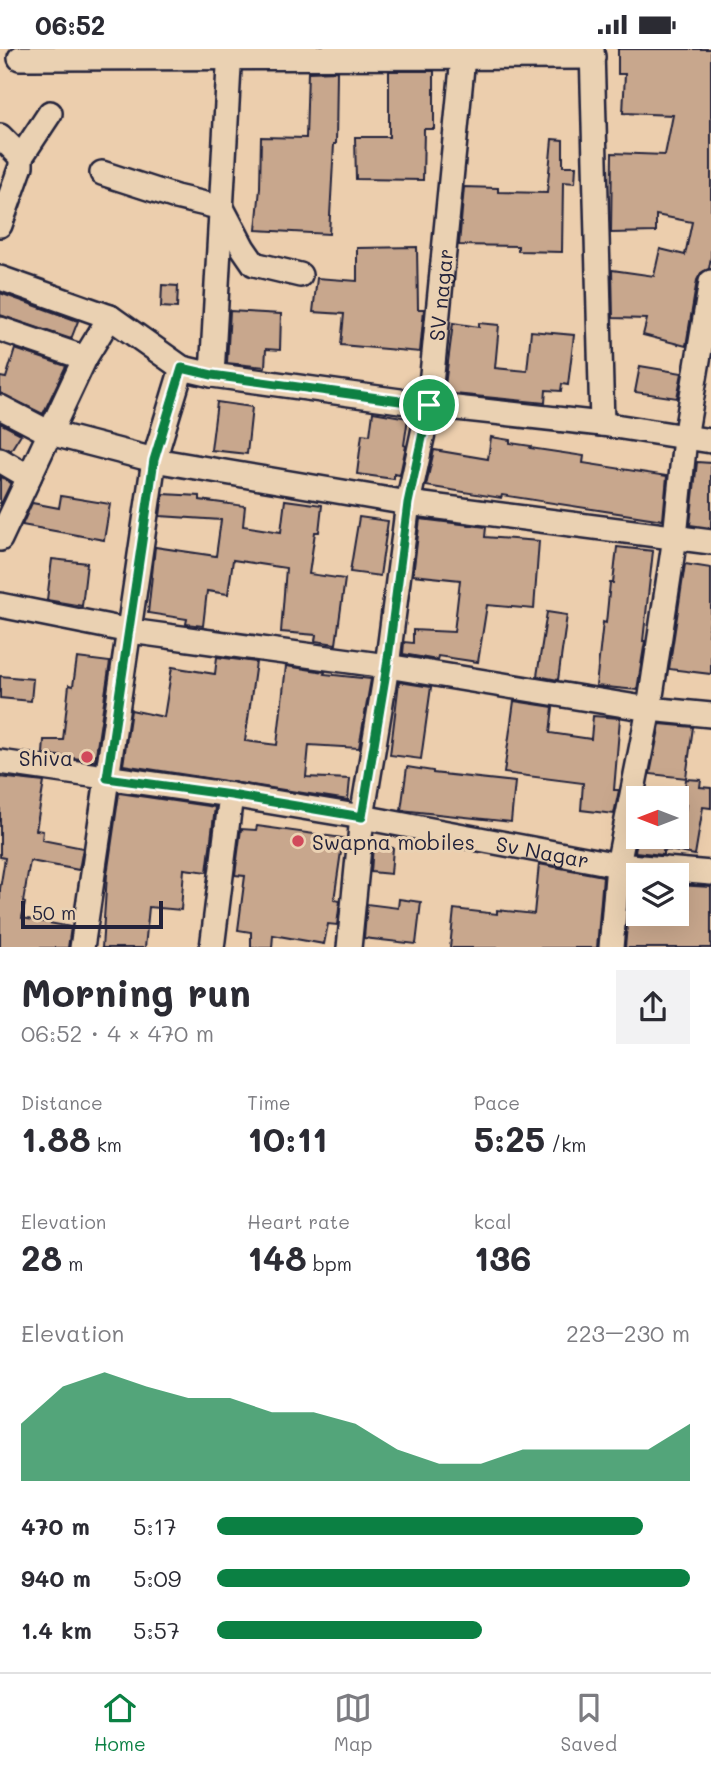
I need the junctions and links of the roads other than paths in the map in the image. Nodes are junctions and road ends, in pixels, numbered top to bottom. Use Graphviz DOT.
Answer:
graph roads {
  1 [pos="230,53"];
  2 [pos="592,53"];
  3 [pos="463,57"];
  4 [pos="20,58"];
  5 [pos="50,113"];
  6 [pos="0,136"];
  7 [pos="21,157"];
  8 [pos="102,173"];
  9 [pos="222,208"];
  10 [pos="0,225"];
  11 [pos="300,275"];
  12 [pos="0,278"];
  13 [pos="711,282"];
  14 [pos="110,317"];
  15 [pos="0,329"];
  16 [pos="85,358"];
  17 [pos="182,368"];
  18 [pos="212,375"];
  19 [pos="429,405"];
  20 [pos="0,407"];
  21 [pos="602,424"];
  22 [pos="50,433"];
  23 [pos="685,438"];
  24 [pos="711,441"];
  25 [pos="0,460"];
  26 [pos="154,460"];
  27 [pos="29,477"];
  28 [pos="408,503"];
  29 [pos="5,515"];
  30 [pos="675,537"];
  31 [pos="0,539"];
  32 [pos="711,542"];
  33 [pos="0,605"];
  34 [pos="130,631"];
  35 [pos="387,666"];
  36 [pos="649,709"];
  37 [pos="711,715"];
  38 [pos="0,762"];
  39 [pos="107,778"];
  40 [pos="231,795"];
  41 [pos="362,817"];
  42 [pos="618,865"];
  43 [pos="711,873"];
  44 [pos="82,947"];
  45 [pos="212,947"];
  46 [pos="354,947"];
  47 [pos="611,947"];
  1 -- 3 [label="street"];
  1 -- 4 [label="street"];
  1 -- 9 [label="street"];
  2 -- 3 [label="street"];
  2 -- 21 [label="street"];
  3 -- 19 [label="street, SV nagar"];
  5 -- 7 [label="street"];
  6 -- 7 [label="street"];
  7 -- 10 [label="street"];
  8 -- 9 [label="street"];
  9 -- 11 [label="street"];
  9 -- 18 [label="street"];
  12 -- 14 [label="street"];
  13 -- 23 [label="street"];
  14 -- 16 [label="street"];
  14 -- 17 [label="street"];
  15 -- 16 [label="street"];
  16 -- 22 [label="street"];
  17 -- 18 [label="street"];
  17 -- 26 [label="street"];
  18 -- 19 [label="street"];
  19 -- 21 [label="street"];
  19 -- 28 [label="street, SV nagar"];
  20 -- 22 [label="street"];
  21 -- 23 [label="street"];
  22 -- 26 [label="street"];
  22 -- 27 [label="street"];
  23 -- 24 [label="street"];
  23 -- 30 [label="street"];
  25 -- 27 [label="street"];
  26 -- 28 [label="street"];
  26 -- 34 [label="street"];
  27 -- 29 [label="street"];
  28 -- 30 [label="street"];
  28 -- 35 [label="street, SV nagar"];
  29 -- 31 [label="street"];
  30 -- 32 [label="street"];
  30 -- 36 [label="street"];
  33 -- 34 [label="street"];
  34 -- 35 [label="street"];
  34 -- 39 [label="street"];
  35 -- 36 [label="street"];
  35 -- 41 [label="street, SV nagar"];
  36 -- 37 [label="street"];
  36 -- 42 [label="street"];
  38 -- 39 [label="street, Sv Nagar"];
  39 -- 40 [label="street, Sv Nagar"];
  39 -- 44 [label="street"];
  40 -- 41 [label="street, Sv Nagar"];
  40 -- 45 [label="street"];
  41 -- 42 [label="street, Sv Nagar"];
  41 -- 46 [label="street, SV nagar"];
  42 -- 43 [label="street, Sv Nagar"];
  42 -- 47 [label="street"];
}
